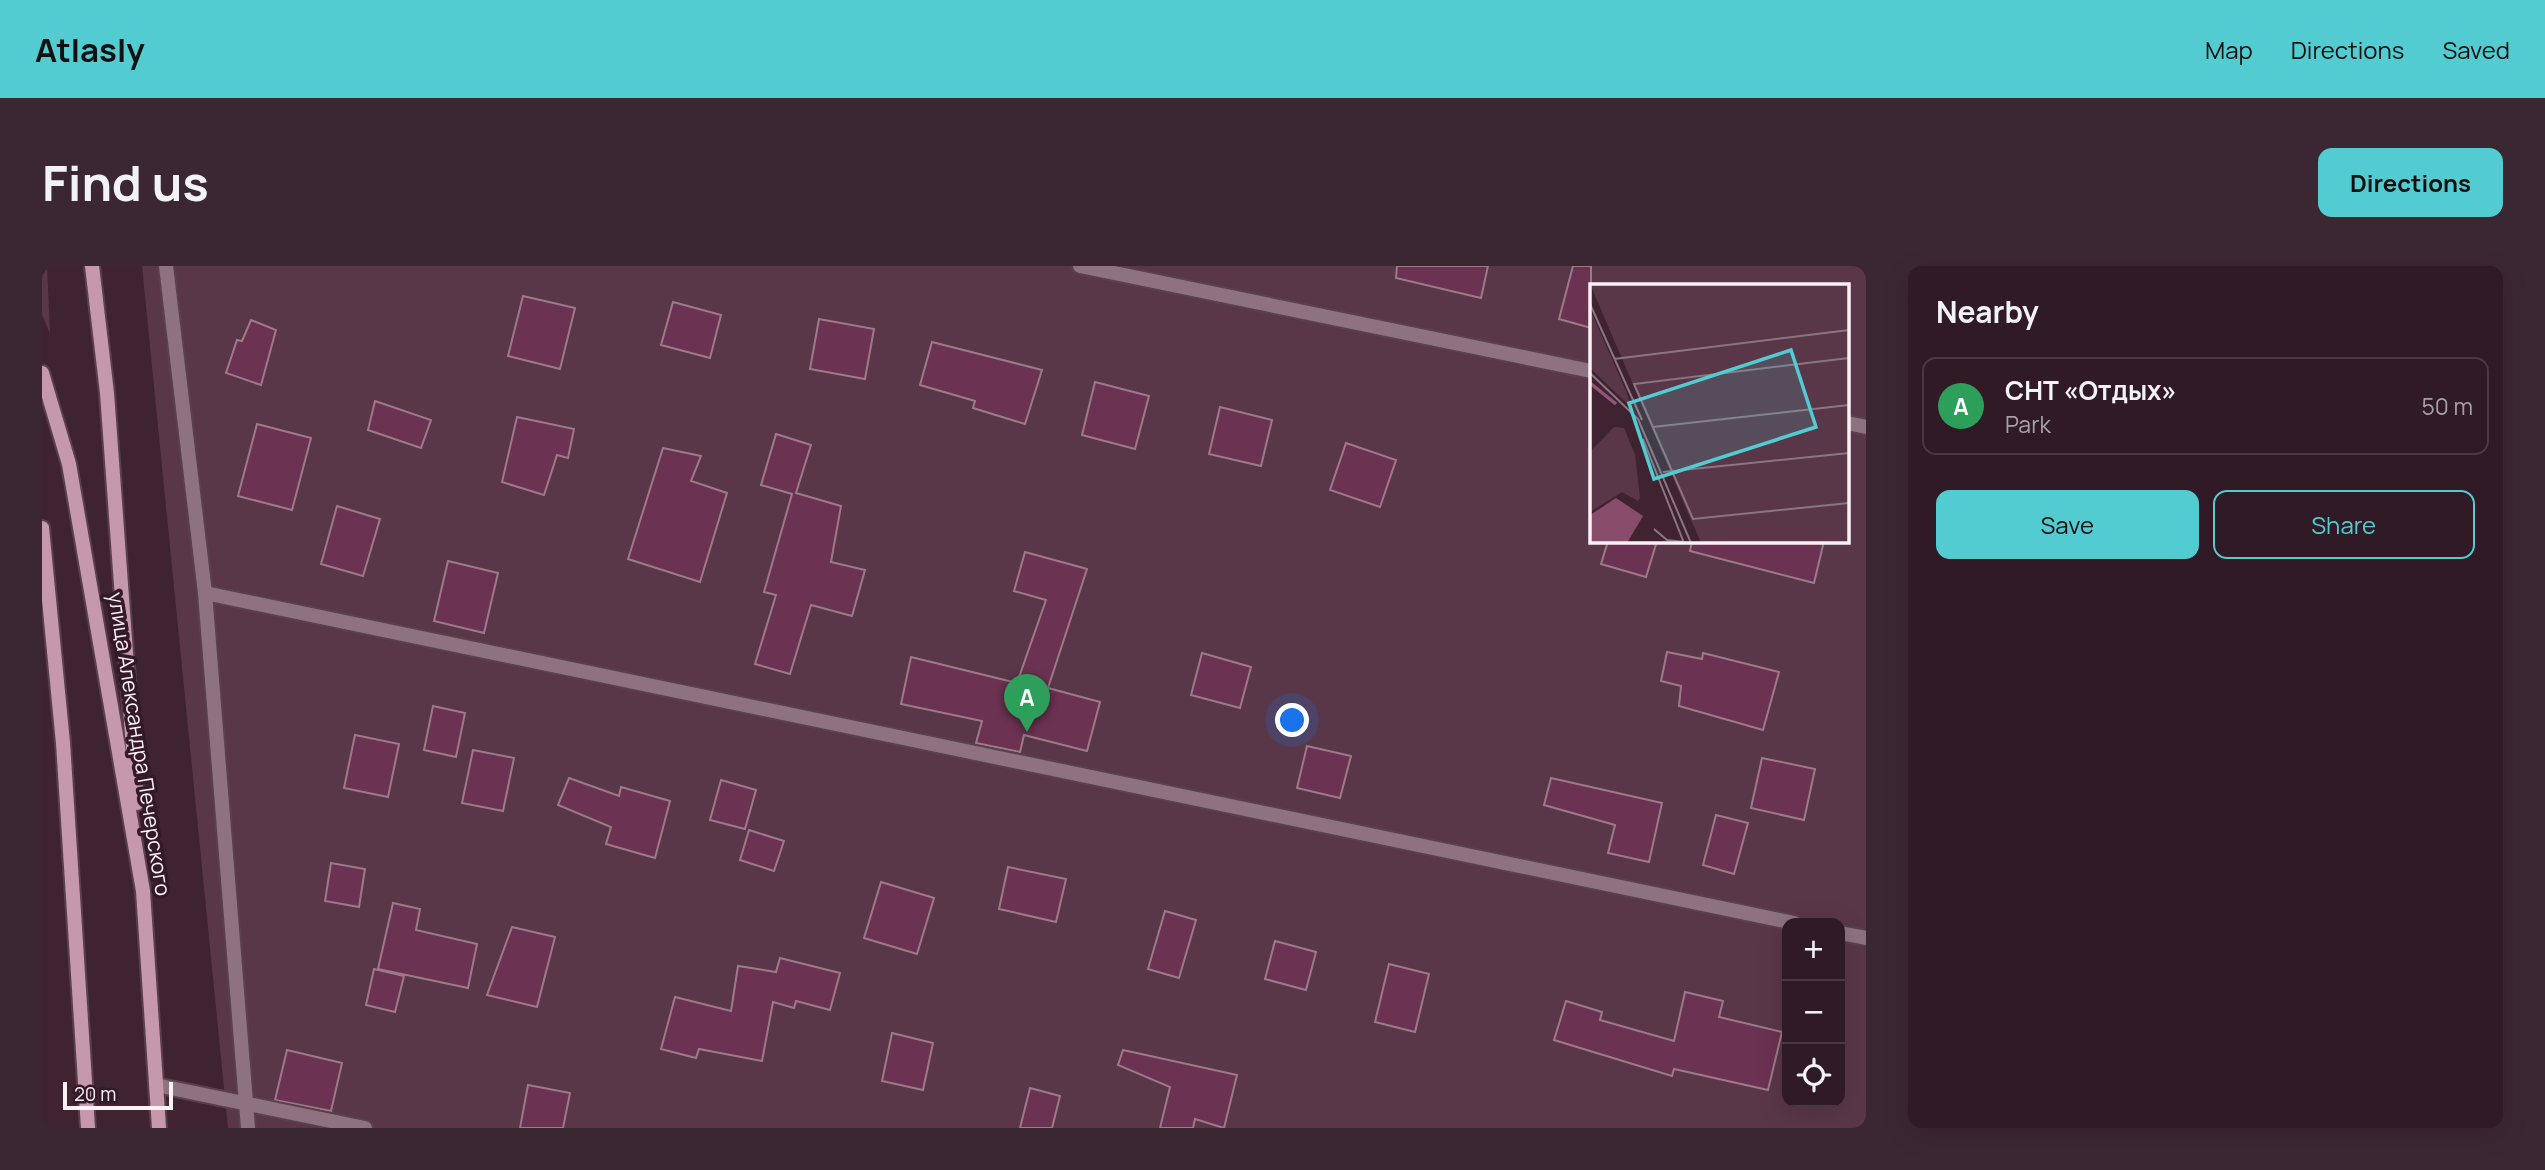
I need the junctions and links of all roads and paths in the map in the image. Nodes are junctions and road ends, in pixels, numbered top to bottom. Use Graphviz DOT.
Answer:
graph roads {
  1 [pos="92,266"];
  2 [pos="166,266"];
  3 [pos="1080,266"];
  4 [pos="1590,371"];
  5 [pos="42,373"];
  6 [pos="1848,423"];
  7 [pos="1866,427"];
  8 [pos="42,528"];
  9 [pos="205,593"];
  10 [pos="144,891"];
  11 [pos="1782,921"];
  12 [pos="1845,934"];
  13 [pos="1866,938"];
  14 [pos="156,1085"];
  15 [pos="245,1102"];
  16 [pos="88,1128"];
  17 [pos="159,1128"];
  18 [pos="248,1128"];
  19 [pos="365,1128"];
  1 -- 10 [label="main road"];
  2 -- 9 [label="street"];
  3 -- 4 [label="street"];
  5 -- 10 [label="main road, улица Александра Печерского"];
  6 -- 7 [label="street"];
  8 -- 16 [label="main road"];
  9 -- 11 [label="street"];
  9 -- 15 [label="street"];
  10 -- 14 [label="main road, улица Александра Печерского"];
  12 -- 13 [label="street"];
  14 -- 15 [label="street"];
  14 -- 17 [label="main road, улица Александра Печерского"];
  15 -- 18 [label="street"];
  15 -- 19 [label="street"];
}
